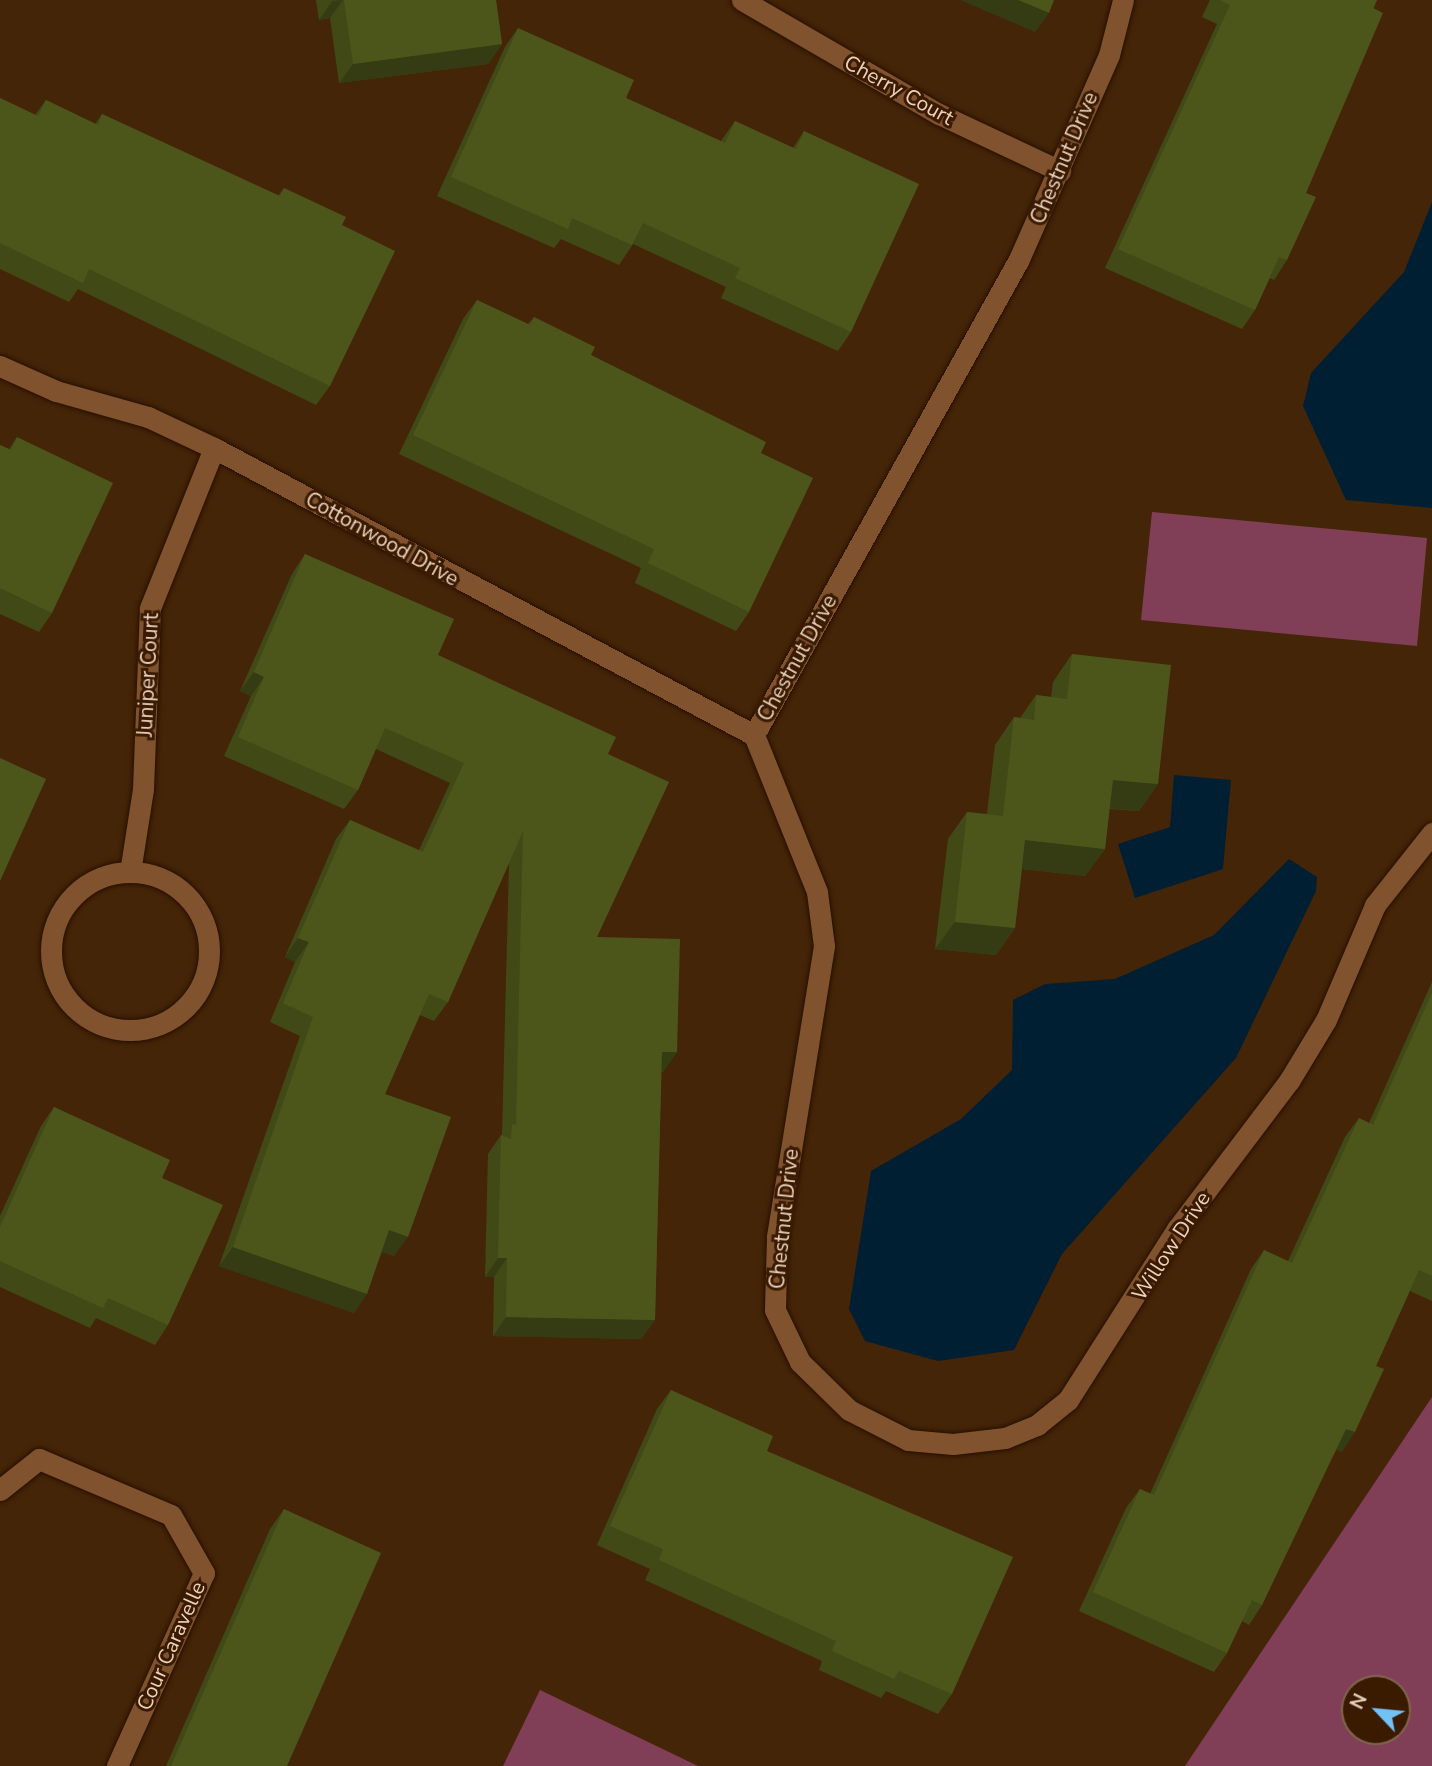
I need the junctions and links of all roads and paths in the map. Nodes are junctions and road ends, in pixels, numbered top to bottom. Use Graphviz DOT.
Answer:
graph roads {
  1 [pos="742,0"];
  2 [pos="1123,0"];
  3 [pos="1060,171"];
  4 [pos="0,366"];
  5 [pos="214,448"];
  6 [pos="754,735"];
  7 [pos="1432,833"];
  8 [pos="130,872"];
  9 [pos="800,1362"];
  10 [pos="0,1490"];
  11 [pos="117,1766"];
  1 -- 3 [label="street, Cherry Court"];
  2 -- 3 [label="street, Chestnut Drive"];
  3 -- 6 [label="street, Chestnut Drive"];
  4 -- 5 [label="street, Cottonwood Drive"];
  5 -- 6 [label="street, Cottonwood Drive"];
  5 -- 8 [label="street, Juniper Court"];
  6 -- 9 [label="street, Chestnut Drive"];
  7 -- 9 [label="street, Willow Drive"];
  8 -- 8 [label="street"];
  10 -- 11 [label="street, Cour Caravelle"];
}
